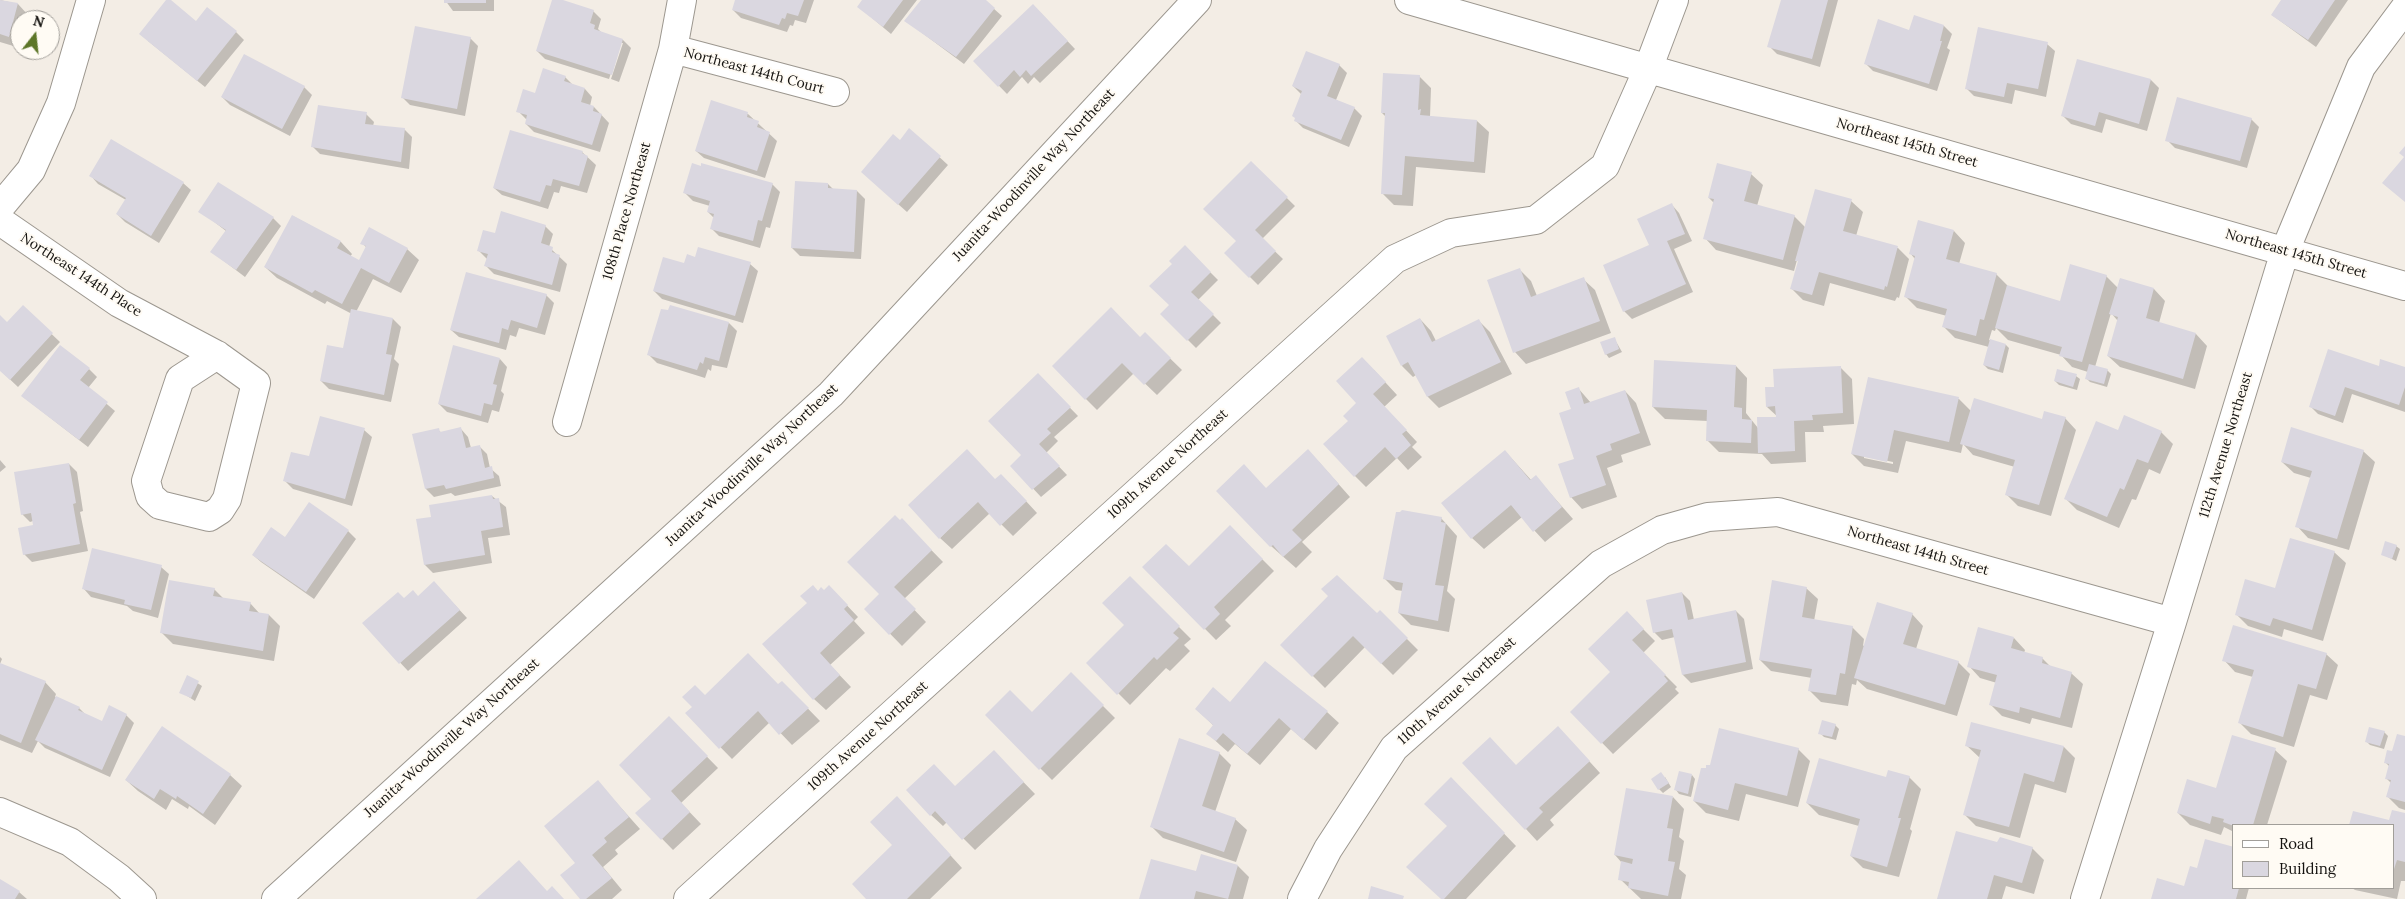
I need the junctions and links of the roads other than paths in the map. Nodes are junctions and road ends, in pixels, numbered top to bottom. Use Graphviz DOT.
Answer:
graph roads {
  1 [pos="91,0"];
  2 [pos="682,0"];
  3 [pos="1197,0"];
  4 [pos="1409,0"];
  5 [pos="1674,0"];
  6 [pos="2405,8"];
  7 [pos="674,50"];
  8 [pos="1648,68"];
  9 [pos="835,92"];
  10 [pos="0,207"];
  11 [pos="0,221"];
  12 [pos="2285,251"];
  13 [pos="2405,286"];
  14 [pos="217,355"];
  15 [pos="567,422"];
  16 [pos="1662,530"];
  17 [pos="2172,622"];
  18 [pos="0,812"];
  19 [pos="142,899"];
  20 [pos="276,899"];
  21 [pos="688,899"];
  22 [pos="1302,899"];
  23 [pos="2085,899"];
  1 -- 10 [label="street"];
  2 -- 7 [label="street, 108th Place Northeast"];
  3 -- 20 [label="street, Juanita-Woodinville Way Northeast"];
  4 -- 8 [label="street, Northeast 145th Street"];
  5 -- 8 [label="street, 109th Avenue Northeast"];
  6 -- 12 [label="street, 112th Avenue Northeast"];
  7 -- 9 [label="street, Northeast 144th Court"];
  7 -- 15 [label="street, 108th Place Northeast"];
  8 -- 12 [label="street, Northeast 145th Street"];
  8 -- 21 [label="street, 109th Avenue Northeast"];
  11 -- 14 [label="street, Northeast 144th Place"];
  12 -- 13 [label="street, Northeast 145th Street"];
  12 -- 17 [label="street, 112th Avenue Northeast"];
  14 -- 14 [label="street, Northeast 144th Place"];
  16 -- 17 [label="street, Northeast 144th Street"];
  16 -- 22 [label="street, 110th Avenue Northeast"];
  17 -- 23 [label="street, 112th Avenue Northeast"];
  18 -- 19 [label="street"];
}
